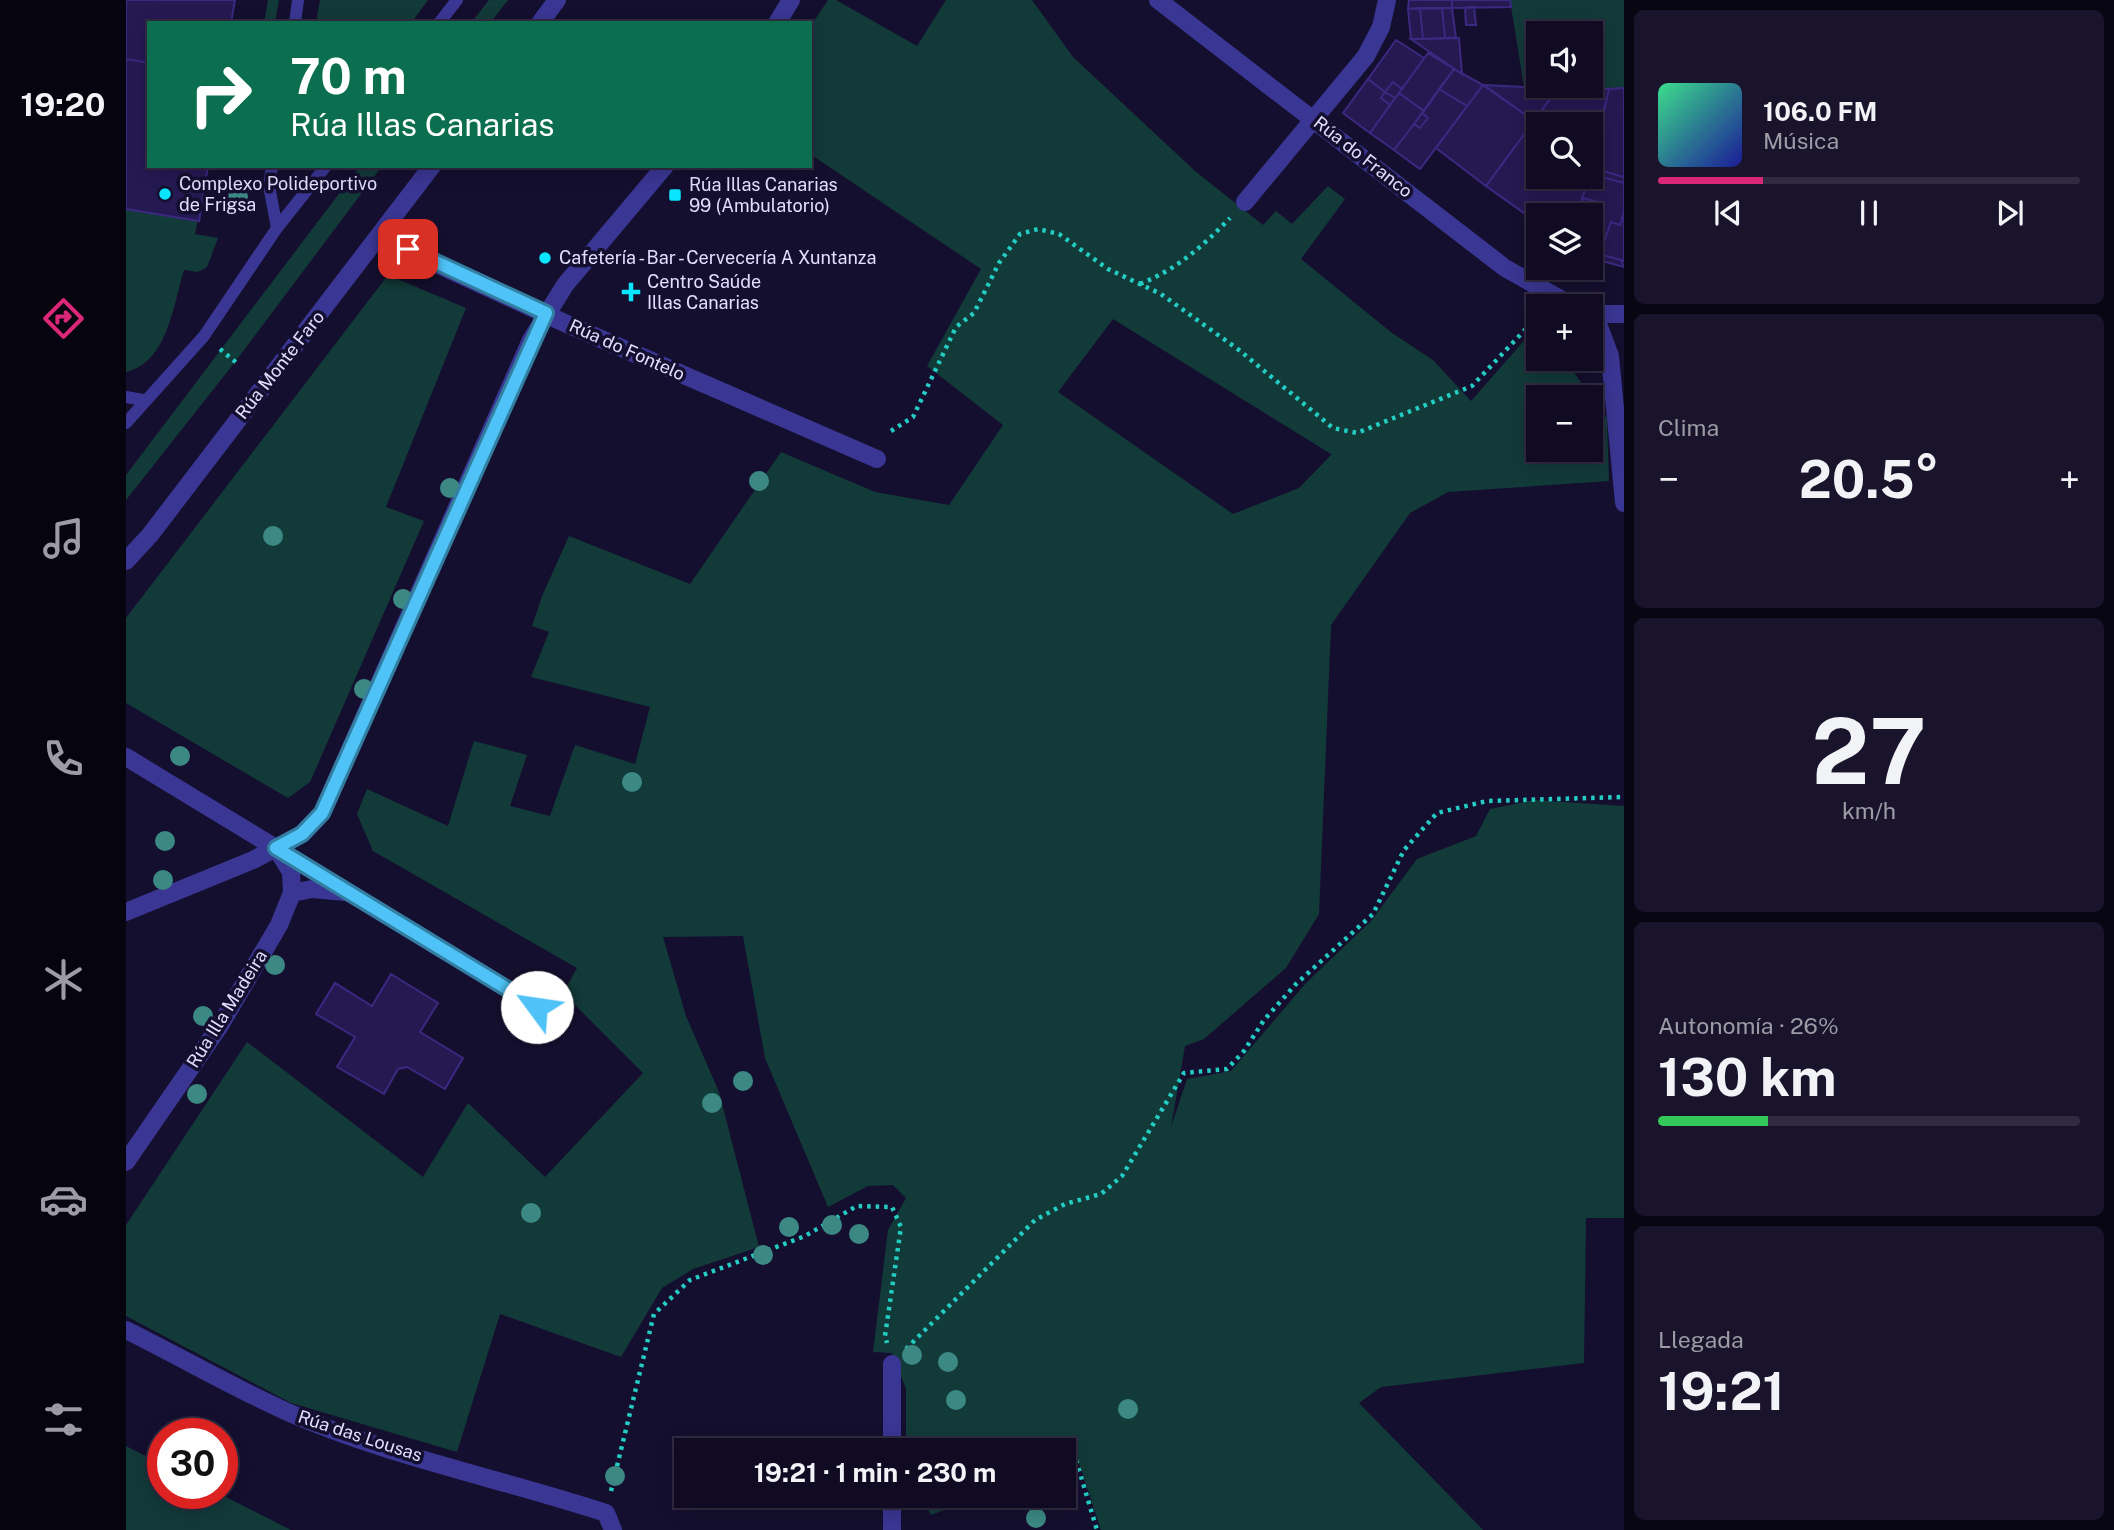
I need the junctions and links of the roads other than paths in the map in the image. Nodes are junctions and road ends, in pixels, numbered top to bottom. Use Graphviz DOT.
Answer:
graph roads {
  1 [pos="298,0"];
  2 [pos="457,0"];
  3 [pos="557,0"];
  4 [pos="791,0"];
  5 [pos="1158,0"];
  6 [pos="1387,0"];
  7 [pos="295,21"];
  8 [pos="441,21"];
  9 [pos="541,21"];
  10 [pos="778,21"];
  11 [pos="1313,117"];
  12 [pos="272,168"];
  13 [pos="324,168"];
  14 [pos="430,168"];
  15 [pos="663,168"];
  16 [pos="1245,202"];
  17 [pos="277,228"];
  18 [pos="378,237"];
  19 [pos="1551,294"];
  20 [pos="546,313"];
  21 [pos="1624,314"];
  22 [pos="1603,315"];
  23 [pos="1603,339"];
  24 [pos="126,397"];
  25 [pos="143,400"];
  26 [pos="126,423"];
  27 [pos="877,459"];
  28 [pos="1624,503"];
  29 [pos="126,561"];
  30 [pos="126,757"];
  31 [pos="276,848"];
  32 [pos="349,892"];
  33 [pos="292,893"];
  34 [pos="126,912"];
  35 [pos="537,1007"];
  36 [pos="126,1162"];
  37 [pos="126,1329"];
  38 [pos="892,1364"];
  39 [pos="892,1438"];
  40 [pos="892,1508"];
  41 [pos="613,1530"];
  42 [pos="892,1530"];
  1 -- 7 [label="lane"];
  2 -- 8 [label="lane"];
  3 -- 9 [label="street"];
  4 -- 10 [label="street"];
  5 -- 11 [label="street, Rúa do Franco"];
  6 -- 11 [label="street"];
  11 -- 16 [label="street"];
  11 -- 19 [label="street, Rúa do Franco"];
  12 -- 17 [label="lane"];
  13 -- 17 [label="lane"];
  14 -- 18 [label="street, Rúa Monte Faro"];
  15 -- 20 [label="street"];
  17 -- 25 [label="lane"];
  18 -- 20 [label="street, Rúa do Fontelo"];
  18 -- 29 [label="street, Rúa Monte Faro"];
  20 -- 27 [label="street, Rúa do Fontelo"];
  20 -- 31 [label="street"];
  21 -- 22 [label="street"];
  23 -- 28 [label="street"];
  24 -- 25 [label="lane"];
  25 -- 26 [label="lane"];
  30 -- 31 [label="street"];
  31 -- 32 [label="street"];
  31 -- 33 [label="street"];
  31 -- 34 [label="street"];
  32 -- 33 [label="street"];
  32 -- 35 [label="street"];
  33 -- 36 [label="street, Rúa Illa Madeira"];
  37 -- 41 [label="street, Rúa das Lousas"];
  38 -- 39 [label="street"];
  40 -- 42 [label="street"];
}
